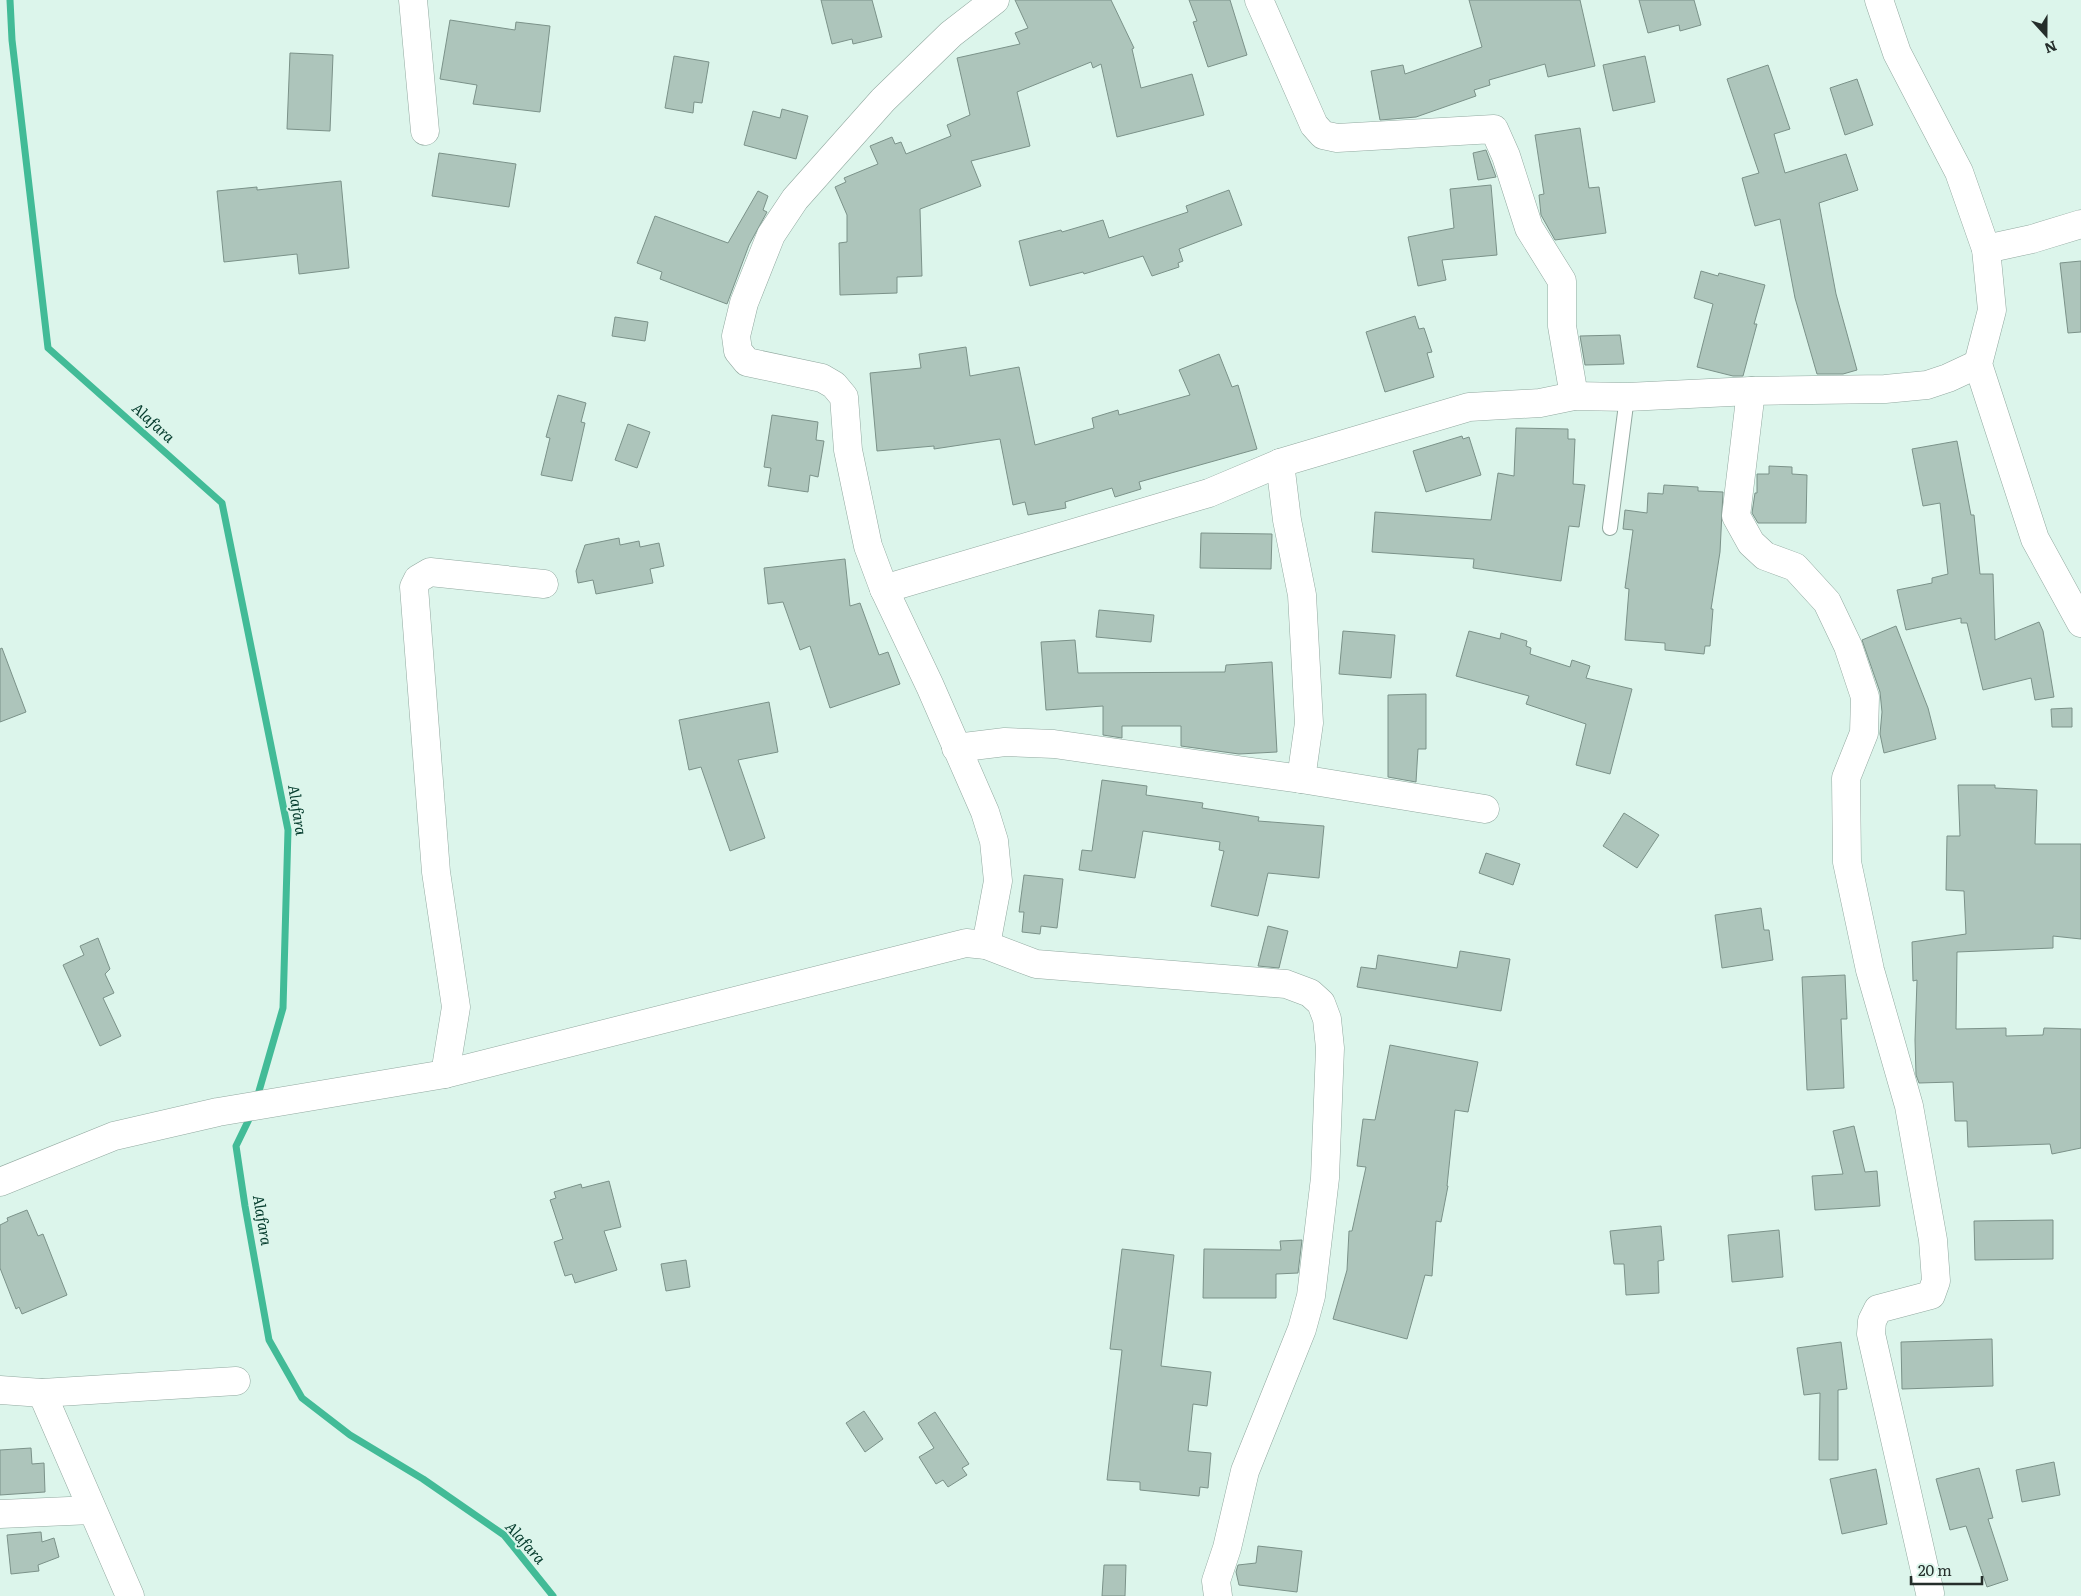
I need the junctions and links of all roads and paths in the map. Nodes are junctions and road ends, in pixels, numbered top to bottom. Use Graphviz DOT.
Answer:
graph roads {
  1 [pos="413,0"];
  2 [pos="1258,0"];
  3 [pos="1879,0"];
  4 [pos="993,1"];
  5 [pos="425,131"];
  6 [pos="2081,224"];
  7 [pos="1986,249"];
  8 [pos="1978,364"];
  9 [pos="1751,391"];
  10 [pos="1574,396"];
  11 [pos="1627,397"];
  12 [pos="1280,463"];
  13 [pos="1610,528"];
  14 [pos="544,584"];
  15 [pos="884,589"];
  16 [pos="2081,623"];
  17 [pos="956,748"];
  18 [pos="1301,779"];
  19 [pos="1485,809"];
  20 [pos="986,945"];
  21 [pos="445,1074"];
  22 [pos="0,1182"];
  23 [pos="236,1381"];
  24 [pos="0,1390"];
  25 [pos="42,1393"];
  26 [pos="92,1510"];
  27 [pos="0,1514"];
  28 [pos="1930,1595"];
  29 [pos="130,1596"];
  30 [pos="1218,1596"];
  1 -- 5 [label="street"];
  2 -- 10 [label="street"];
  3 -- 7 [label="street"];
  4 -- 15 [label="street"];
  6 -- 7 [label="street"];
  7 -- 8 [label="street"];
  8 -- 9 [label="street"];
  8 -- 16 [label="street"];
  9 -- 11 [label="street"];
  9 -- 28 [label="street"];
  10 -- 11 [label="street"];
  10 -- 12 [label="street"];
  11 -- 13 [label="lane"];
  12 -- 15 [label="street"];
  12 -- 18 [label="street"];
  14 -- 21 [label="street"];
  15 -- 17 [label="street"];
  17 -- 18 [label="street"];
  17 -- 20 [label="street"];
  18 -- 19 [label="street"];
  20 -- 21 [label="street"];
  20 -- 30 [label="street"];
  21 -- 22 [label="street"];
  23 -- 25 [label="street"];
  24 -- 25 [label="street"];
  25 -- 26 [label="street"];
  26 -- 27 [label="street"];
  26 -- 29 [label="street"];
}
